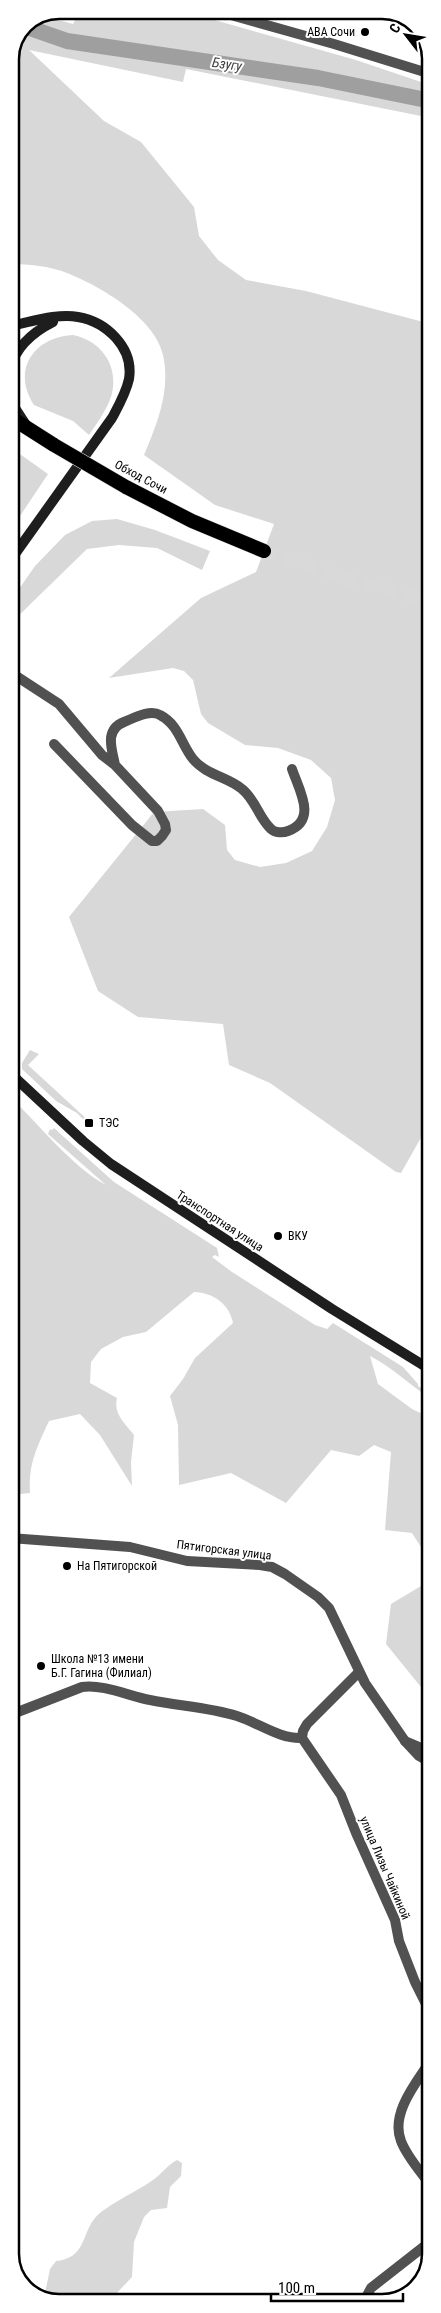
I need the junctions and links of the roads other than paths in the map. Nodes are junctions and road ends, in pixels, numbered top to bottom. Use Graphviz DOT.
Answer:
graph roads {
  1 [pos="245,19"];
  2 [pos="422,72"];
  3 [pos="62,317"];
  4 [pos="19,324"];
  5 [pos="19,349"];
  6 [pos="19,414"];
  7 [pos="19,422"];
  8 [pos="28,428"];
  9 [pos="19,548"];
  10 [pos="264,551"];
  11 [pos="19,678"];
  12 [pos="54,744"];
  13 [pos="116,765"];
  14 [pos="292,769"];
  15 [pos="19,1081"];
  16 [pos="422,1364"];
  17 [pos="19,1539"];
  18 [pos="359,1672"];
  19 [pos="19,1712"];
  20 [pos="302,1738"];
  21 [pos="405,1741"];
  22 [pos="422,1748"];
  23 [pos="422,1758"];
  24 [pos="422,1996"];
  25 [pos="422,2072"];
  26 [pos="422,2173"];
  27 [pos="422,2248"];
  28 [pos="368,2294"];
  1 -- 2 [label="street"];
  3 -- 4 [label="main road"];
  3 -- 5 [label="main road"];
  3 -- 9 [label="main road"];
  6 -- 8 [label="main road"];
  7 -- 8 [label="highway, Обход Сочи"];
  8 -- 10 [label="highway, Обход Сочи, bridge"];
  11 -- 13 [label="street"];
  12 -- 13 [label="street"];
  13 -- 14 [label="street"];
  15 -- 16 [label="main road, Транспортная улица"];
  17 -- 18 [label="street, Пятигорская улица"];
  18 -- 20 [label="street"];
  18 -- 21 [label="street, Пятигорская улица"];
  19 -- 20 [label="street"];
  20 -- 24 [label="street, улица Лизы Чайкиной"];
  21 -- 22 [label="street"];
  21 -- 23 [label="street, Пятигорская улица"];
  25 -- 26 [label="street"];
  27 -- 28 [label="street"];
}
